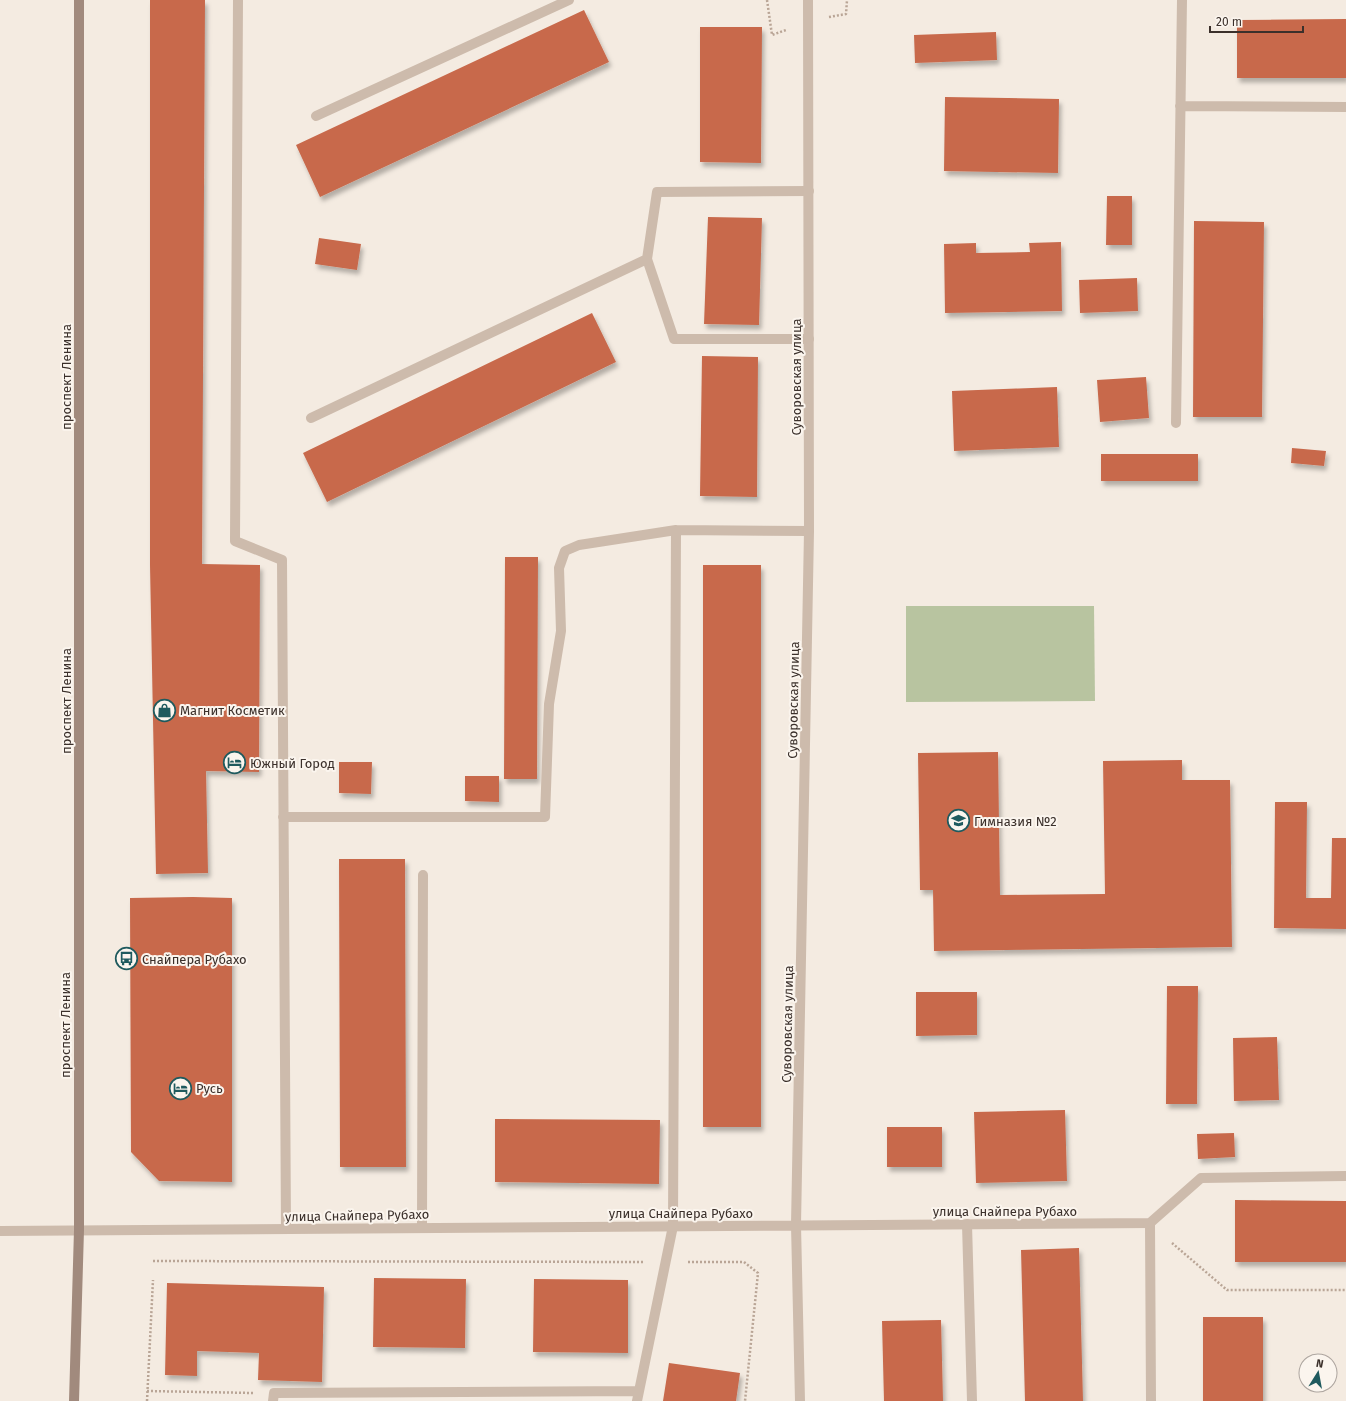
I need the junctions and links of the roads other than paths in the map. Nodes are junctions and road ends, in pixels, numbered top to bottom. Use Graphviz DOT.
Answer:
graph roads {
  1 [pos="79,0"];
  2 [pos="238,0"];
  3 [pos="569,0"];
  4 [pos="808,0"];
  5 [pos="1182,0"];
  6 [pos="1180,106"];
  7 [pos="1346,107"];
  8 [pos="316,116"];
  9 [pos="809,191"];
  10 [pos="647,259"];
  11 [pos="809,339"];
  12 [pos="311,418"];
  13 [pos="1176,424"];
  14 [pos="676,530"];
  15 [pos="810,531"];
  16 [pos="283,817"];
  17 [pos="423,875"];
  18 [pos="1346,1176"];
  19 [pos="1150,1223"];
  20 [pos="967,1224"];
  21 [pos="796,1225"];
  22 [pos="673,1226"];
  23 [pos="422,1228"];
  24 [pos="286,1229"];
  25 [pos="79,1230"];
  26 [pos="0,1231"];
  27 [pos="638,1396"];
  28 [pos="273,1397"];
  29 [pos="74,1401"];
  30 [pos="800,1401"];
  31 [pos="972,1401"];
  32 [pos="1152,1401"];
  1 -- 25 [label="street, проспект Ленина"];
  2 -- 16 [label="street"];
  3 -- 8 [label="street"];
  4 -- 9 [label="street, Суворовская улица"];
  5 -- 6 [label="street"];
  6 -- 7 [label="street"];
  6 -- 13 [label="street"];
  9 -- 10 [label="street"];
  9 -- 11 [label="street, Суворовская улица"];
  10 -- 11 [label="street"];
  10 -- 12 [label="street"];
  11 -- 15 [label="street, Суворовская улица"];
  14 -- 15 [label="street"];
  14 -- 16 [label="street"];
  14 -- 22 [label="street"];
  15 -- 21 [label="street, Суворовская улица"];
  16 -- 24 [label="street"];
  17 -- 23 [label="street"];
  18 -- 19 [label="street"];
  19 -- 20 [label="street, улица Снайпера Рубахо"];
  19 -- 32 [label="street"];
  20 -- 21 [label="street, улица Снайпера Рубахо"];
  20 -- 31 [label="street"];
  21 -- 22 [label="street, улица Снайпера Рубахо"];
  21 -- 30 [label="street, Суворовская улица"];
  22 -- 23 [label="street, улица Снайпера Рубахо"];
  22 -- 27 [label="street"];
  23 -- 24 [label="street, улица Снайпера Рубахо"];
  24 -- 25 [label="street, улица Снайпера Рубахо"];
  25 -- 26 [label="street, улица Снайпера Рубахо"];
  25 -- 29 [label="street, проспект Ленина"];
  27 -- 28 [label="street"];
}
